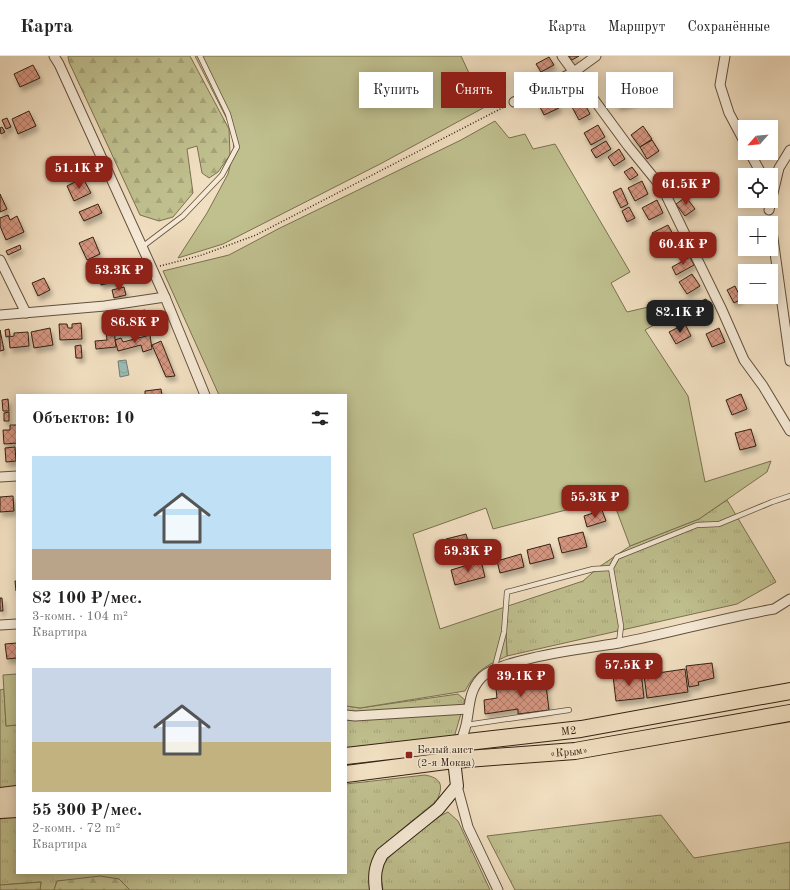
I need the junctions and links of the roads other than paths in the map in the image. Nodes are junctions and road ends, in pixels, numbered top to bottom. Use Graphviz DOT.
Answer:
graph roads {
  1 [pos="54,56"];
  2 [pos="200,56"];
  3 [pos="562,56"];
  4 [pos="596,56"];
  5 [pos="725,56"];
  6 [pos="574,72"];
  7 [pos="598,105"];
  8 [pos="738,130"];
  9 [pos="790,150"];
  10 [pos="778,171"];
  11 [pos="142,248"];
  12 [pos="776,256"];
  13 [pos="0,260"];
  14 [pos="165,297"];
  15 [pos="26,313"];
  16 [pos="0,315"];
  17 [pos="790,361"];
  18 [pos="205,394"];
  19 [pos="790,431"];
  20 [pos="16,476"];
  21 [pos="0,477"];
  22 [pos="790,496"];
  23 [pos="611,568"];
  24 [pos="790,599"];
  25 [pos="16,624"];
  26 [pos="0,625"];
  27 [pos="619,643"];
  28 [pos="494,671"];
  29 [pos="790,691"];
  30 [pos="468,709"];
  31 [pos="569,710"];
  32 [pos="790,713"];
  33 [pos="347,715"];
  34 [pos="466,725"];
  35 [pos="460,743"];
  36 [pos="347,756"];
  37 [pos="454,760"];
  38 [pos="347,774"];
  39 [pos="456,786"];
  40 [pos="16,794"];
  41 [pos="0,796"];
  42 [pos="16,808"];
  43 [pos="0,810"];
  44 [pos="376,890"];
  45 [pos="498,890"];
  1 -- 11 [label="street"];
  2 -- 11 [label="lane"];
  3 -- 6 [label="street"];
  4 -- 6 [label="street"];
  5 -- 8 [label="street"];
  7 -- 19 [label="street"];
  9 -- 10 [label="street"];
  11 -- 14 [label="street"];
  12 -- 17 [label="street"];
  13 -- 15 [label="street"];
  14 -- 15 [label="street"];
  14 -- 18 [label="street"];
  15 -- 16 [label="street"];
  20 -- 21 [label="street"];
  22 -- 23 [label="lane"];
  23 -- 27 [label="lane"];
  23 -- 28 [label="lane"];
  24 -- 27 [label="street"];
  25 -- 26 [label="street"];
  27 -- 28 [label="street"];
  28 -- 30 [label="street"];
  29 -- 35 [label="highway, М2"];
  30 -- 33 [label="street"];
  30 -- 34 [label="street"];
  31 -- 34 [label="lane"];
  32 -- 37 [label="highway, «Крым»"];
  34 -- 35 [label="street"];
  35 -- 36 [label="highway, М2"];
  35 -- 37 [label="street"];
  37 -- 38 [label="highway, «Крым»"];
  37 -- 39 [label="street"];
  39 -- 44 [label="street"];
  39 -- 45 [label="street"];
  40 -- 41 [label="highway"];
  42 -- 43 [label="highway"];
}
